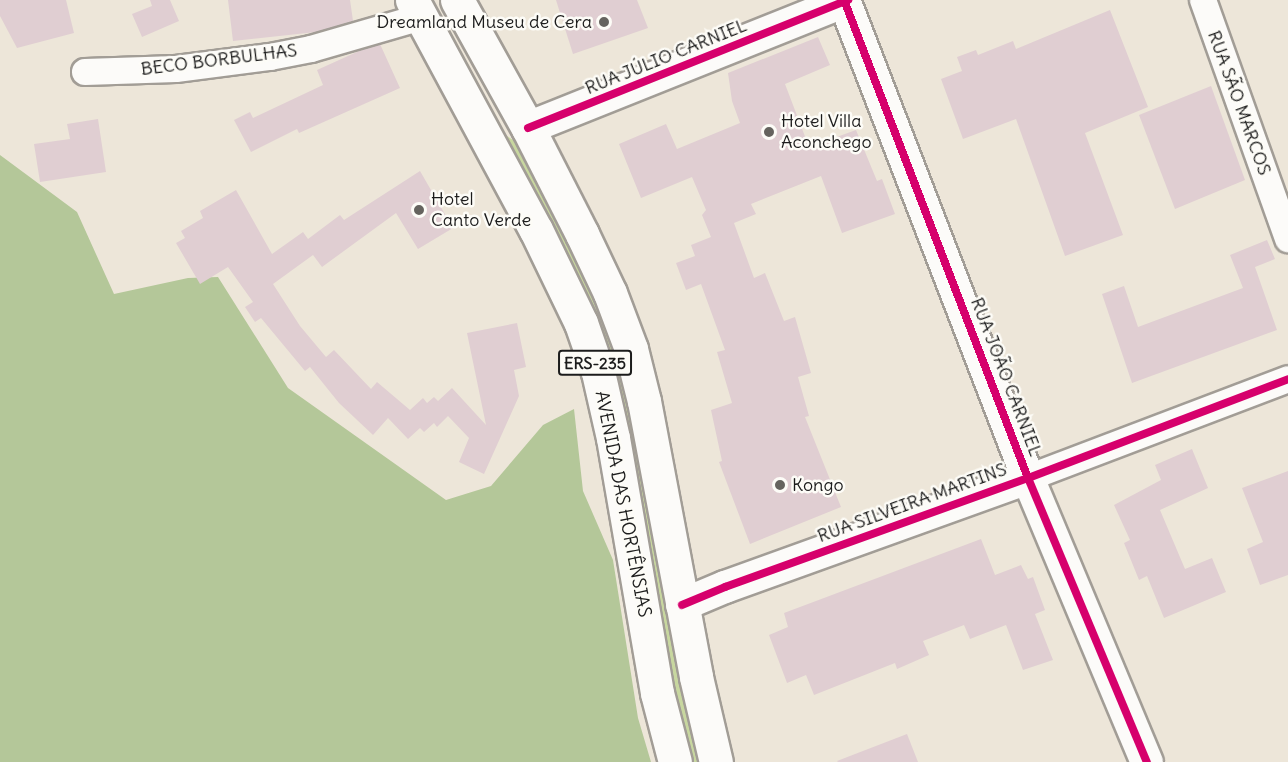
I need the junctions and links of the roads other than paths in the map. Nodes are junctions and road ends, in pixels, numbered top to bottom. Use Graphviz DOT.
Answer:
graph roads {
  1 [pos="457,0"];
  2 [pos="846,0"];
  3 [pos="1203,0"];
  4 [pos="419,6"];
  5 [pos="85,72"];
  6 [pos="528,128"];
  7 [pos="1288,239"];
  8 [pos="1288,379"];
  9 [pos="1028,478"];
  10 [pos="682,605"];
  11 [pos="675,762"];
  12 [pos="716,762"];
  13 [pos="1147,762"];
  1 -- 6 [label="main road, ERS-235"];
  2 -- 6 [label="street, RUA JÚLIO CARNIEL"];
  2 -- 9 [label="street, RUA JOÃO CARNIEL"];
  3 -- 7 [label="street, RUA SÃO MARCOS"];
  4 -- 5 [label="street, BECO BORBULHAS"];
  4 -- 6 [label="main road"];
  4 -- 11 [label="main road, AVENIDA DAS HORTÊNSIAS / ERS-235"];
  6 -- 10 [label="main road, ERS-235"];
  8 -- 9 [label="street, RUA SILVEIRA MARTINS"];
  9 -- 10 [label="street, RUA SILVEIRA MARTINS"];
  9 -- 13 [label="street, RUA JOÃO CARNIEL"];
  10 -- 12 [label="main road, ERS-235"];
}
